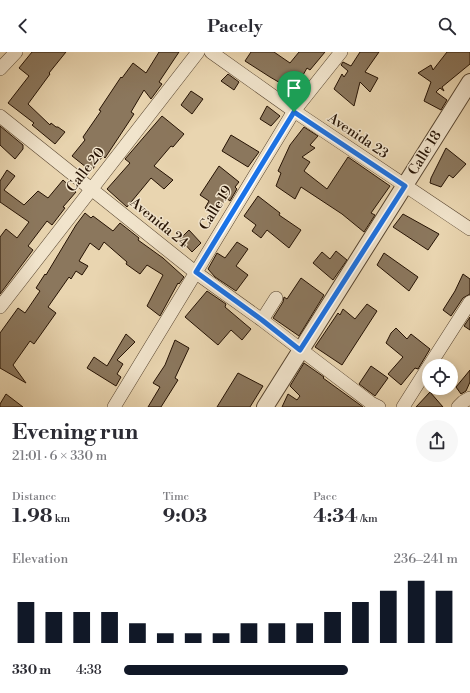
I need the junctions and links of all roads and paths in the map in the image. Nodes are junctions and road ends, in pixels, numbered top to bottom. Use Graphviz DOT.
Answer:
graph roads {
  1 [pos="16,52"];
  2 [pos="198,52"];
  3 [pos="212,52"];
  4 [pos="341,52"];
  5 [pos="0,69"];
  6 [pos="470,82"];
  7 [pos="294,112"];
  8 [pos="0,116"];
  9 [pos="405,186"];
  10 [pos="92,189"];
  11 [pos="470,229"];
  12 [pos="196,272"];
  13 [pos="276,298"];
  14 [pos="470,302"];
  15 [pos="0,307"];
  16 [pos="262,320"];
  17 [pos="300,350"];
  18 [pos="433,359"];
  19 [pos="422,377"];
  20 [pos="470,398"];
  21 [pos="114,407"];
  22 [pos="265,407"];
  23 [pos="379,407"];
  24 [pos="403,407"];
  25 [pos="458,407"];
  1 -- 5 [label="street"];
  2 -- 10 [label="street, Calle 20"];
  3 -- 7 [label="street, Avenida 23"];
  4 -- 7 [label="street, Calle 19"];
  6 -- 9 [label="street, Calle 18"];
  7 -- 9 [label="street, Avenida 23"];
  7 -- 12 [label="street, Calle 19"];
  8 -- 10 [label="street, Avenida 24"];
  9 -- 11 [label="street, Avenida 23"];
  9 -- 17 [label="street, Calle 18"];
  10 -- 12 [label="street, Avenida 24"];
  10 -- 15 [label="street, Calle 20"];
  12 -- 16 [label="street, Avenida 24"];
  12 -- 21 [label="street, Calle 19"];
  13 -- 16 [label="street"];
  14 -- 18 [label="street"];
  16 -- 17 [label="street, Avenida 24"];
  17 -- 22 [label="street, Calle 18"];
  17 -- 23 [label="street, Avenida 24"];
  19 -- 24 [label="street"];
  20 -- 25 [label="street"];
}
